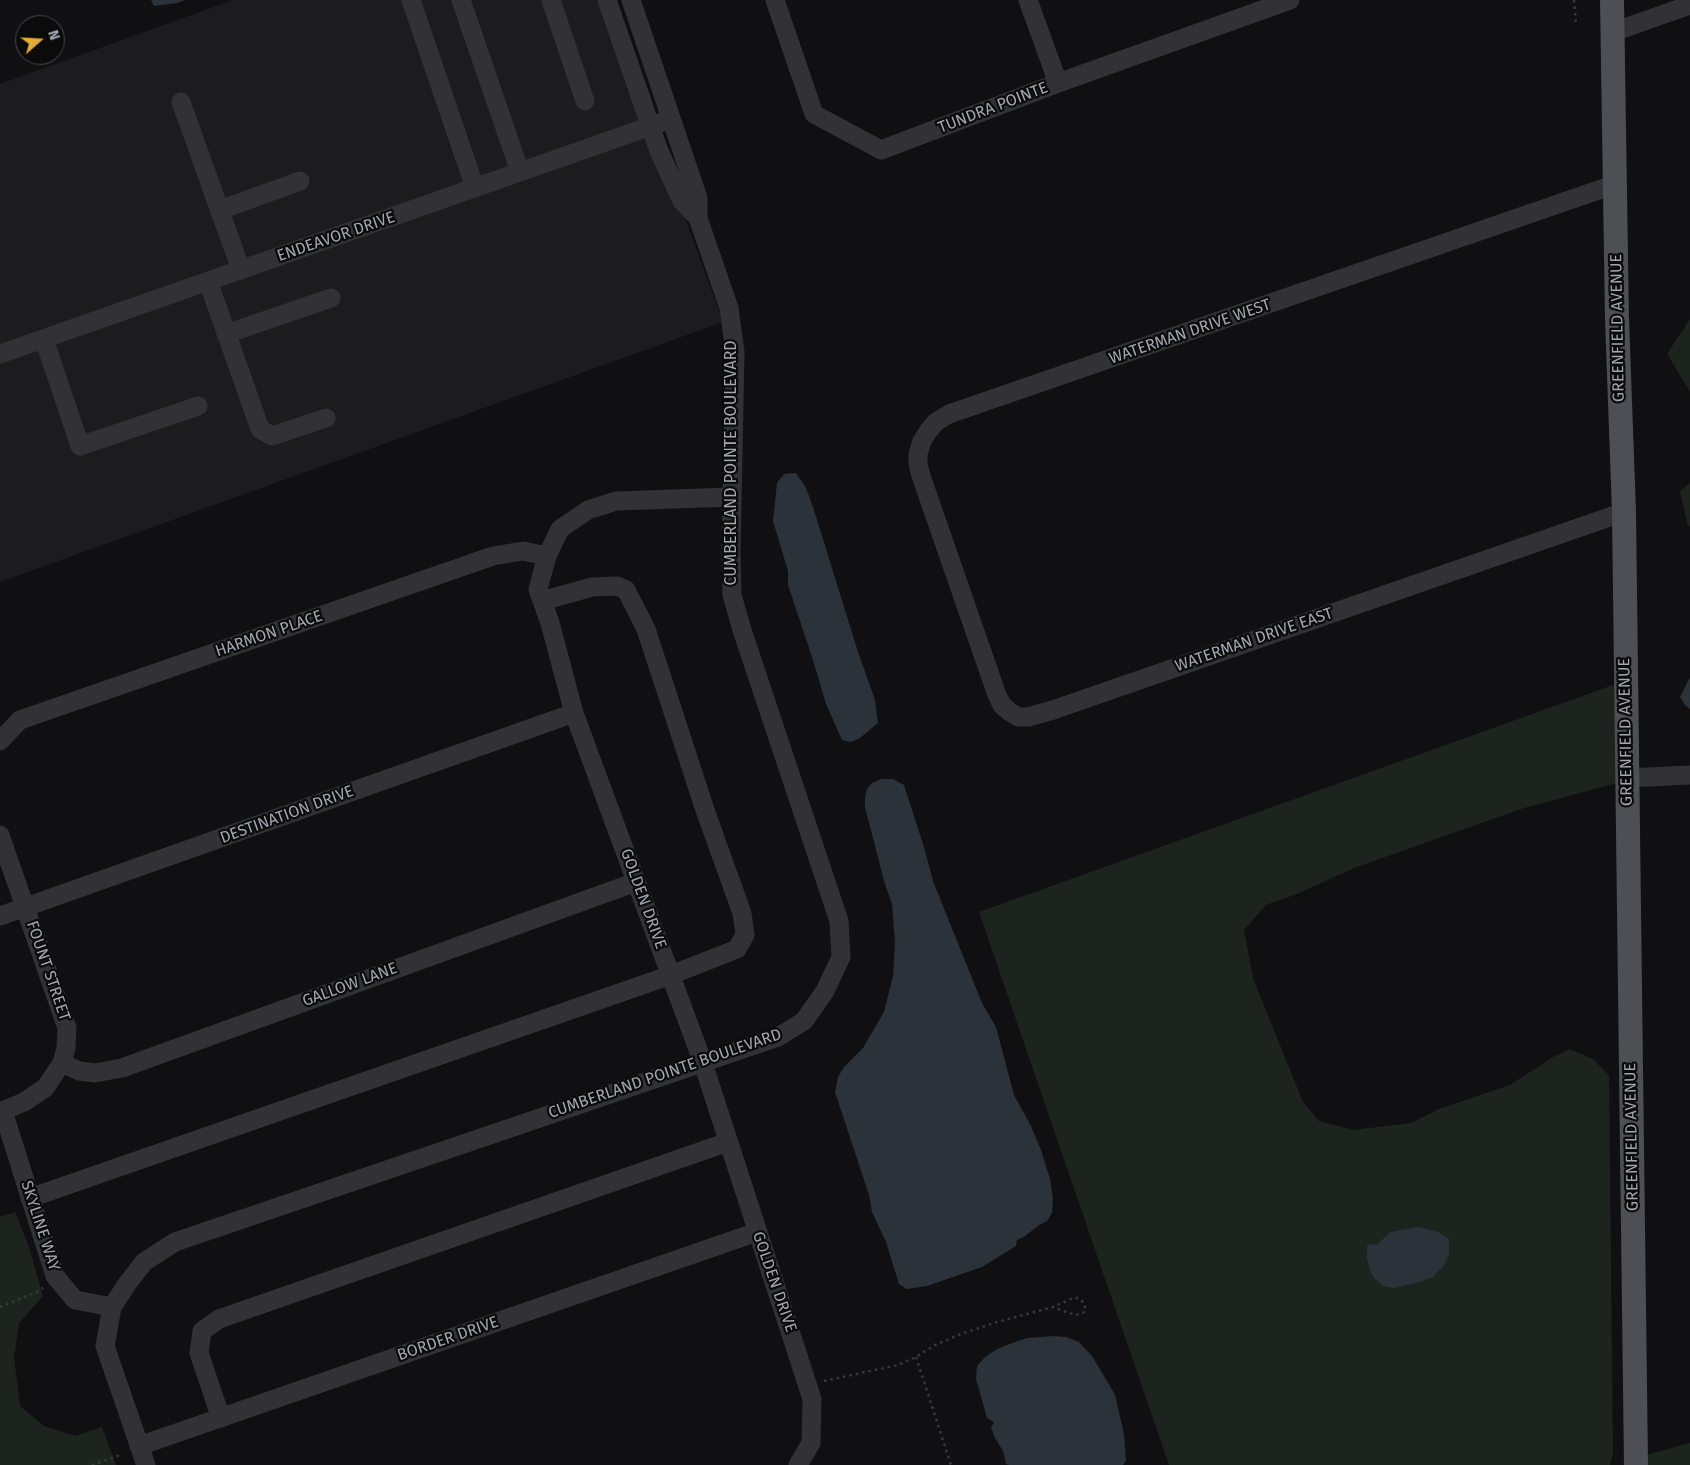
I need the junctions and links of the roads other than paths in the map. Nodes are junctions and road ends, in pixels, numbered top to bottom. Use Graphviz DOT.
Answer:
graph roads {
  1 [pos="411,0"];
  2 [pos="461,0"];
  3 [pos="551,0"];
  4 [pos="607,0"];
  5 [pos="630,0"];
  6 [pos="775,0"];
  7 [pos="1028,0"];
  8 [pos="1290,0"];
  9 [pos="1612,0"];
  10 [pos="1690,5"];
  11 [pos="1613,32"];
  12 [pos="1058,83"];
  13 [pos="585,101"];
  14 [pos="181,102"];
  15 [pos="671,119"];
  16 [pos="651,126"];
  17 [pos="520,172"];
  18 [pos="300,181"];
  19 [pos="1616,184"];
  20 [pos="476,188"];
  21 [pos="220,210"];
  22 [pos="698,218"];
  23 [pos="241,270"];
  24 [pos="208,282"];
  25 [pos="332,298"];
  26 [pos="226,334"];
  27 [pos="44,339"];
  28 [pos="0,354"];
  29 [pos="198,406"];
  30 [pos="326,418"];
  31 [pos="732,497"];
  32 [pos="1624,512"];
  33 [pos="547,556"];
  34 [pos="961,590"];
  35 [pos="542,601"];
  36 [pos="574,713"];
  37 [pos="0,741"];
  38 [pos="1690,775"];
  39 [pos="1628,778"];
  40 [pos="0,835"];
  41 [pos="636,882"];
  42 [pos="26,907"];
  43 [pos="0,916"];
  44 [pos="670,974"];
  45 [pos="62,1063"];
  46 [pos="703,1063"];
  47 [pos="1,1111"];
  48 [pos="728,1142"];
  49 [pos="30,1198"];
  50 [pos="757,1232"];
  51 [pos="112,1307"];
  52 [pos="221,1418"];
  53 [pos="139,1446"];
  54 [pos="146,1465"];
  55 [pos="798,1465"];
  56 [pos="1636,1465"];
  1 -- 20 [label="street"];
  2 -- 17 [label="street"];
  3 -- 13 [label="street"];
  4 -- 16 [label="street, CUMBERLAND POINTE BOULEVARD"];
  5 -- 15 [label="street, CUMBERLAND POINTE BOULEVARD"];
  6 -- 12 [label="street, TUNDRA POINTE"];
  7 -- 12 [label="street"];
  8 -- 12 [label="street, TUNDRA POINTE"];
  9 -- 11 [label="main road, GREENFIELD AVENUE"];
  10 -- 11 [label="street"];
  11 -- 19 [label="main road, GREENFIELD AVENUE"];
  14 -- 21 [label="street"];
  15 -- 16 [label="street, ENDEAVOR DRIVE"];
  15 -- 22 [label="street, CUMBERLAND POINTE BOULEVARD"];
  16 -- 17 [label="street, ENDEAVOR DRIVE"];
  16 -- 22 [label="street, CUMBERLAND POINTE BOULEVARD"];
  17 -- 20 [label="street, ENDEAVOR DRIVE"];
  18 -- 21 [label="street"];
  19 -- 32 [label="main road, GREENFIELD AVENUE"];
  19 -- 34 [label="street, WATERMAN DRIVE WEST"];
  20 -- 23 [label="street, ENDEAVOR DRIVE"];
  21 -- 23 [label="street"];
  22 -- 31 [label="street, CUMBERLAND POINTE BOULEVARD"];
  23 -- 24 [label="street, ENDEAVOR DRIVE"];
  24 -- 26 [label="street"];
  24 -- 27 [label="street, ENDEAVOR DRIVE"];
  25 -- 26 [label="street"];
  26 -- 30 [label="street"];
  27 -- 28 [label="street, ENDEAVOR DRIVE"];
  27 -- 29 [label="street"];
  31 -- 33 [label="street, GOLDEN DRIVE"];
  31 -- 46 [label="street, CUMBERLAND POINTE BOULEVARD"];
  32 -- 34 [label="street, WATERMAN DRIVE EAST"];
  32 -- 39 [label="main road, GREENFIELD AVENUE"];
  33 -- 35 [label="street, GOLDEN DRIVE"];
  33 -- 37 [label="street, HARMON PLACE"];
  35 -- 36 [label="street, GOLDEN DRIVE"];
  35 -- 44 [label="street"];
  36 -- 41 [label="street, GOLDEN DRIVE"];
  36 -- 42 [label="street, DESTINATION DRIVE"];
  38 -- 39 [label="street"];
  39 -- 56 [label="main road, GREENFIELD AVENUE"];
  40 -- 42 [label="street, FOUNT STREET"];
  41 -- 44 [label="street, GOLDEN DRIVE"];
  41 -- 45 [label="street, GALLOW LANE"];
  42 -- 43 [label="street, DESTINATION DRIVE"];
  42 -- 45 [label="street, FOUNT STREET"];
  44 -- 46 [label="street, GOLDEN DRIVE"];
  44 -- 49 [label="street"];
  45 -- 47 [label="street, FOUNT STREET"];
  46 -- 48 [label="street, GOLDEN DRIVE"];
  46 -- 51 [label="street, CUMBERLAND POINTE BOULEVARD"];
  47 -- 49 [label="street, SKYLINE WAY"];
  48 -- 50 [label="street, GOLDEN DRIVE"];
  48 -- 52 [label="street"];
  49 -- 51 [label="street, SKYLINE WAY"];
  50 -- 52 [label="street, BORDER DRIVE"];
  50 -- 55 [label="street, GOLDEN DRIVE"];
  51 -- 53 [label="street, CUMBERLAND POINTE BOULEVARD"];
  52 -- 53 [label="street, BORDER DRIVE"];
  53 -- 54 [label="street, CUMBERLAND POINTE BOULEVARD"];
}
